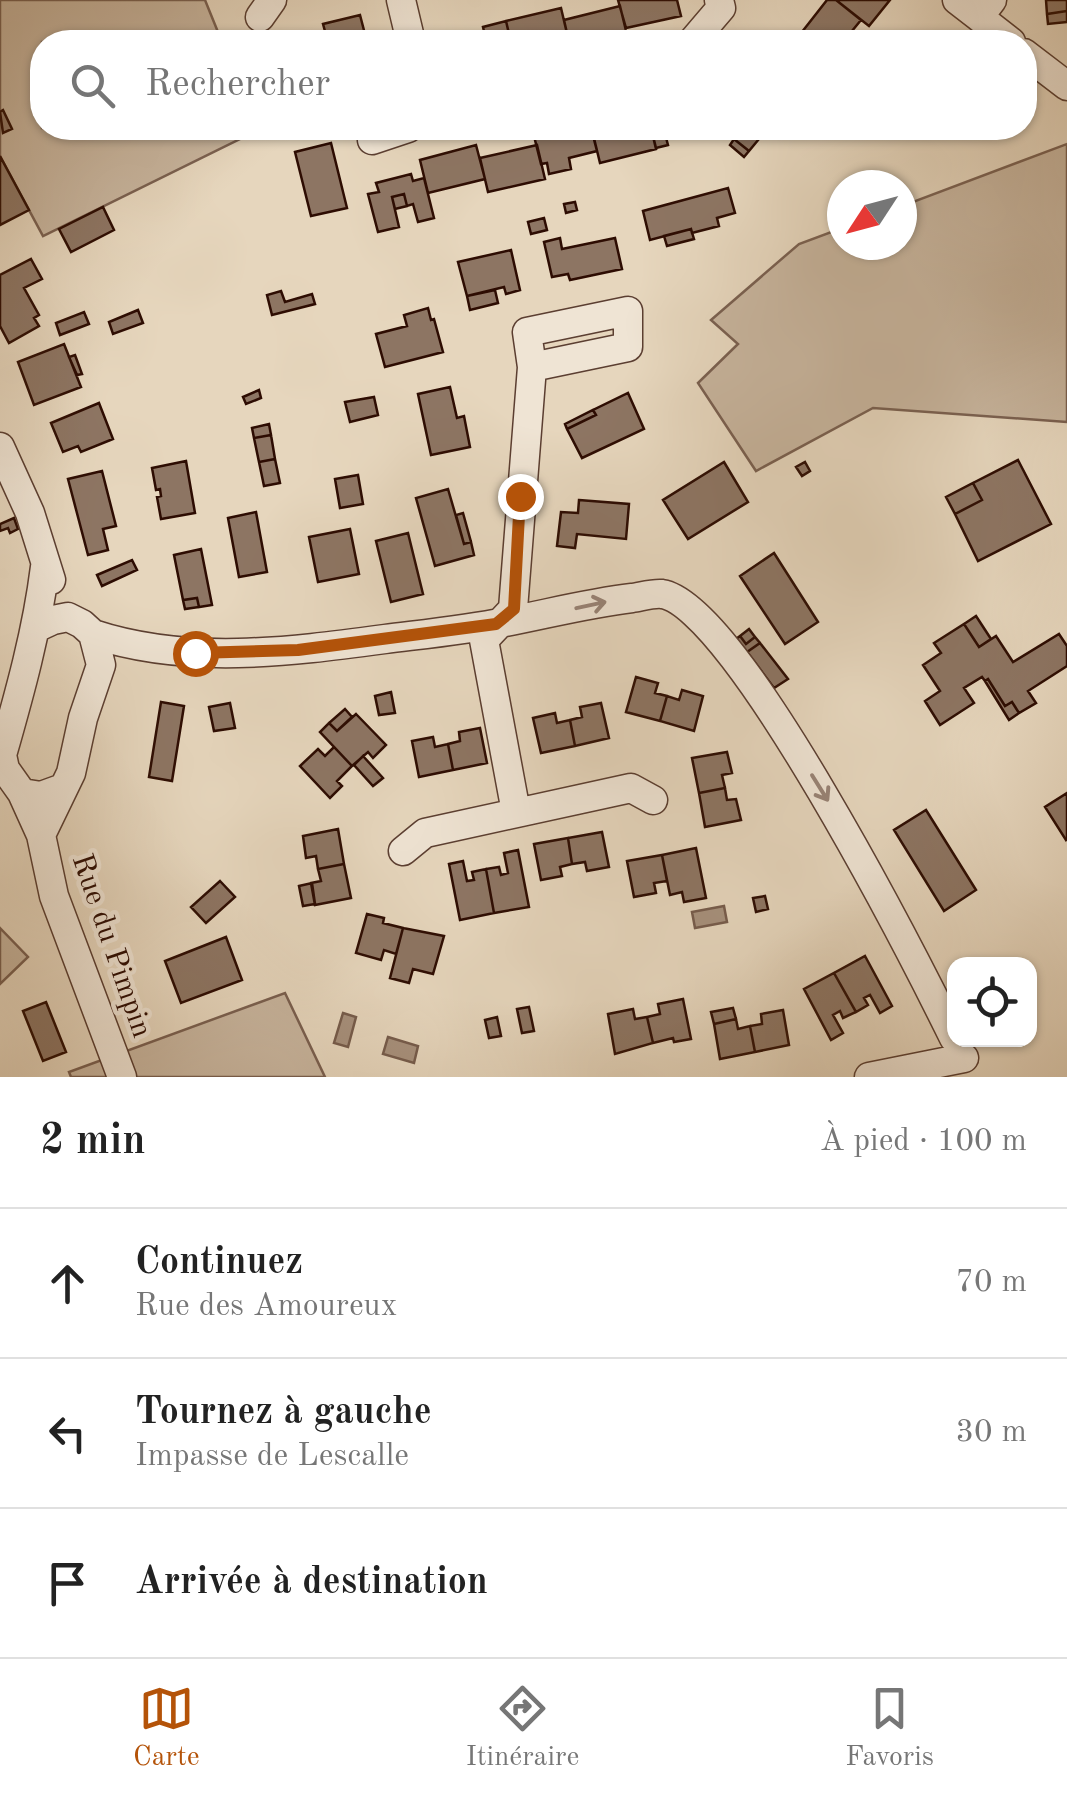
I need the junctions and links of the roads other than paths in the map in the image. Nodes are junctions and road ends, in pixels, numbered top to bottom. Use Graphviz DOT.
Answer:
graph roads {
  1 [pos="401,0"];
  2 [pos="722,3"];
  3 [pos="976,6"];
  4 [pos="409,30"];
  5 [pos="701,30"];
  6 [pos="999,30"];
  7 [pos="1037,63"];
  8 [pos="1067,86"];
  9 [pos="532,367"];
  10 [pos="0,447"];
  11 [pos="45,567"];
  12 [pos="68,618"];
  13 [pos="496,624"];
  14 [pos="38,627"];
  15 [pos="92,634"];
  16 [pos="132,647"];
  17 [pos="101,665"];
  18 [pos="1,755"];
  19 [pos="12,788"];
  20 [pos="62,788"];
  21 [pos="653,800"];
  22 [pos="516,812"];
  23 [pos="41,835"];
  24 [pos="403,850"];
  25 [pos="962,1053"];
  26 [pos="122,1077"];
  27 [pos="869,1077"];
  1 -- 4 [label="street"];
  2 -- 5 [label="street"];
  3 -- 6 [label="street"];
  7 -- 8 [label="street"];
  9 -- 13 [label="street"];
  10 -- 11 [label="street"];
  11 -- 12 [label="street"];
  11 -- 14 [label="street"];
  12 -- 14 [label="street"];
  12 -- 15 [label="street"];
  13 -- 16 [label="street"];
  13 -- 22 [label="street"];
  13 -- 25 [label="street, one-way"];
  14 -- 18 [label="street"];
  15 -- 16 [label="street"];
  15 -- 17 [label="street"];
  16 -- 17 [label="street"];
  17 -- 20 [label="street, Rue du Pimpin"];
  18 -- 19 [label="street, Rue du Pimpin"];
  19 -- 20 [label="street"];
  19 -- 23 [label="street, Rue du Pimpin"];
  20 -- 23 [label="street, Rue du Pimpin"];
  21 -- 22 [label="street"];
  22 -- 24 [label="street"];
  23 -- 26 [label="street, Rue du Pimpin"];
  25 -- 27 [label="street"];
}
